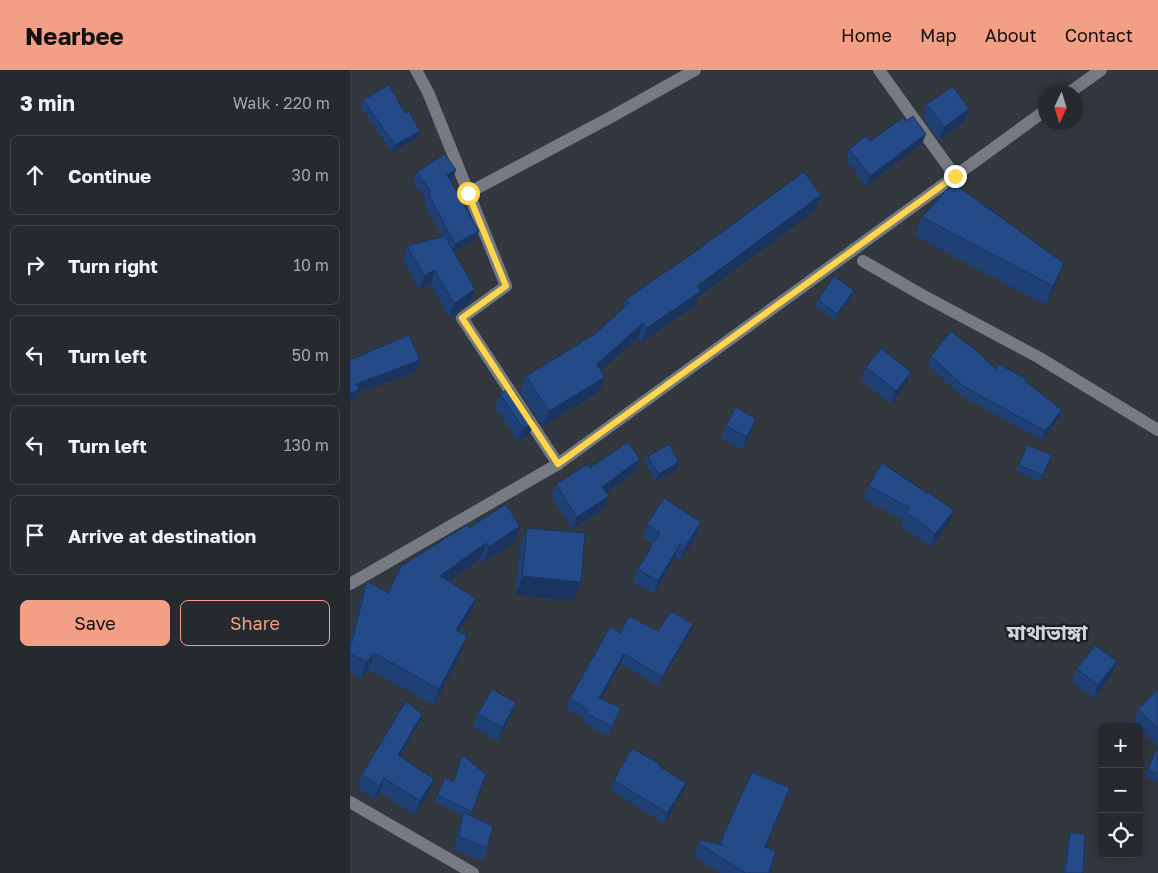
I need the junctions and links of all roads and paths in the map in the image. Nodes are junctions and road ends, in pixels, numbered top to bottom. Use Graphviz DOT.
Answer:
graph roads {
  1 [pos="416,70"];
  2 [pos="695,70"];
  3 [pos="879,70"];
  4 [pos="1101,70"];
  5 [pos="1080,85"];
  6 [pos="1038,116"];
  7 [pos="955,176"];
  8 [pos="468,193"];
  9 [pos="863,262"];
  10 [pos="1158,430"];
  11 [pos="558,464"];
  12 [pos="350,584"];
  13 [pos="350,802"];
  14 [pos="474,873"];
  1 -- 8 [label="street"];
  2 -- 8 [label="street"];
  3 -- 7 [label="street"];
  4 -- 5 [label="street"];
  6 -- 7 [label="street"];
  7 -- 11 [label="street"];
  8 -- 11 [label="street"];
  9 -- 10 [label="street"];
  11 -- 12 [label="street"];
  13 -- 14 [label="street"];
}
